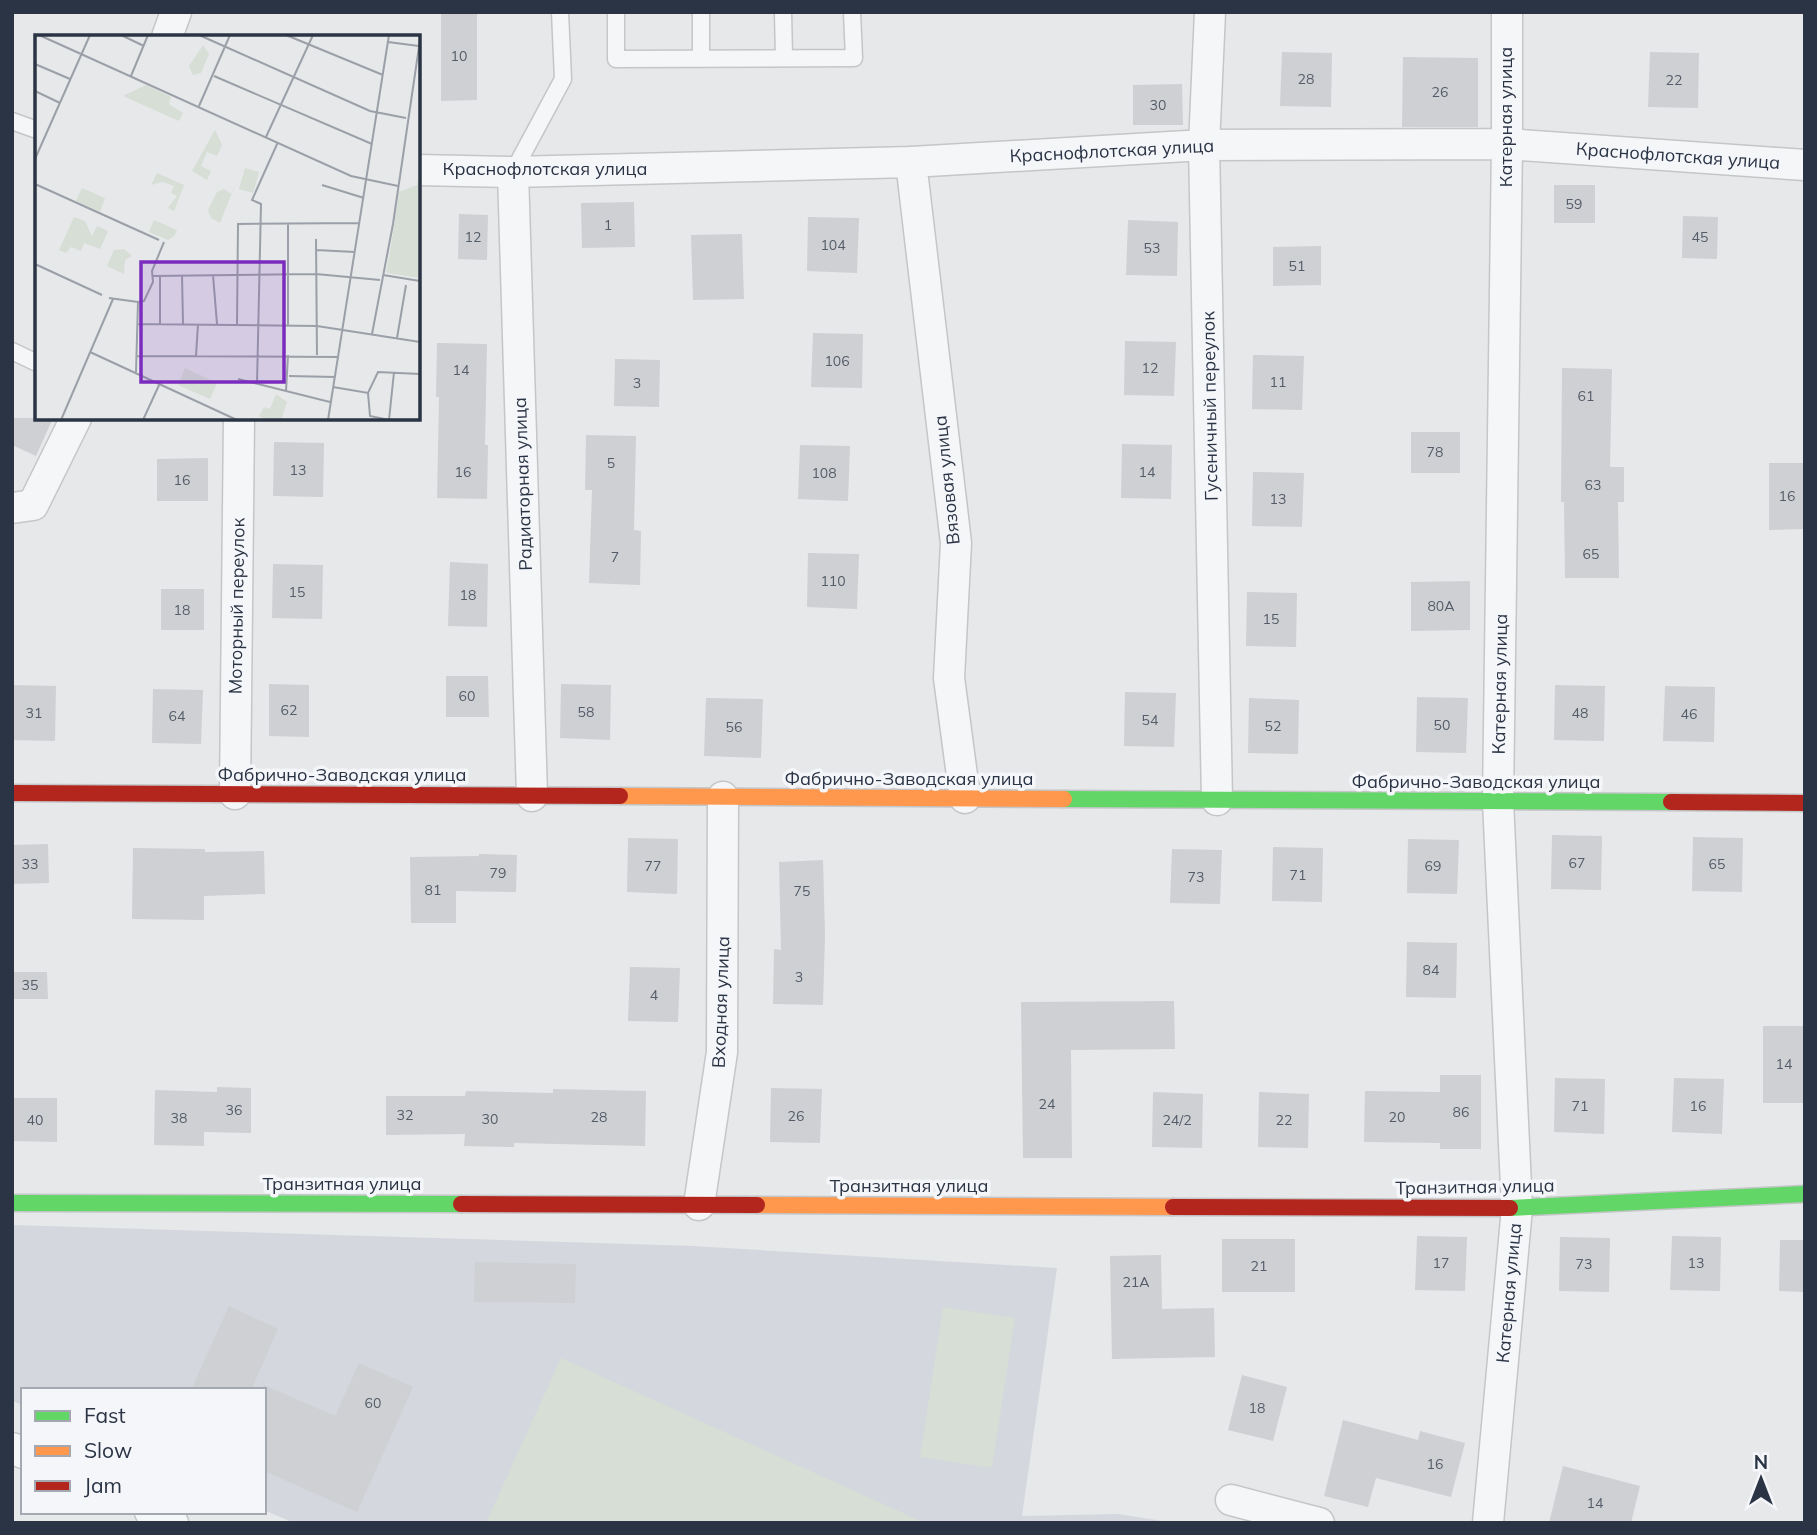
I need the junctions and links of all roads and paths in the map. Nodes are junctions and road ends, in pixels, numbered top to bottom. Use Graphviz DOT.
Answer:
graph roads {
  1 [pos="176,12"];
  2 [pos="560,12"];
  3 [pos="616,12"];
  4 [pos="701,12"];
  5 [pos="783,12"];
  6 [pos="852,12"];
  7 [pos="1210,12"];
  8 [pos="1507,12"];
  9 [pos="168,35"];
  10 [pos="784,58"];
  11 [pos="701,59"];
  12 [pos="12,121"];
  13 [pos="35,129"];
  14 [pos="1507,144"];
  15 [pos="1205,145"];
  16 [pos="911,162"];
  17 [pos="1805,165"];
  18 [pos="420,170"];
  19 [pos="513,172"];
  20 [pos="12,351"];
  21 [pos="35,362"];
  22 [pos="75,420"];
  23 [pos="239,420"];
  24 [pos="19,503"];
  25 [pos="12,793"];
  26 [pos="235,794"];
  27 [pos="532,796"];
  28 [pos="723,797"];
  29 [pos="965,798"];
  30 [pos="1217,800"];
  31 [pos="1498,802"];
  32 [pos="1805,803"];
  33 [pos="1805,1194"];
  34 [pos="12,1203"];
  35 [pos="699,1205"];
  36 [pos="1517,1208"];
  37 [pos="1231,1500"];
  38 [pos="154,1514"];
  39 [pos="173,1523"];
  40 [pos="1319,1523"];
  41 [pos="1488,1523"];
  1 -- 9 [label="street"];
  2 -- 19 [label="lane"];
  3 -- 11 [label="lane"];
  4 -- 11 [label="lane"];
  5 -- 10 [label="lane"];
  6 -- 10 [label="lane"];
  7 -- 15 [label="street, Гусеничный переулок"];
  8 -- 14 [label="street, Катерная улица"];
  10 -- 11 [label="lane"];
  12 -- 13 [label="lane"];
  14 -- 15 [label="street, Краснофлотская улица"];
  14 -- 17 [label="street, Краснофлотская улица"];
  14 -- 31 [label="street, Катерная улица"];
  15 -- 16 [label="street, Краснофлотская улица"];
  15 -- 30 [label="street, Гусеничный переулок"];
  16 -- 19 [label="street, Краснофлотская улица"];
  16 -- 29 [label="street, Вязовая улица"];
  18 -- 19 [label="street, Краснофлотская улица"];
  19 -- 27 [label="street, Радиаторная улица"];
  20 -- 21 [label="lane"];
  22 -- 24 [label="street"];
  23 -- 26 [label="street, Моторный переулок"];
  25 -- 26 [label="street, Фабрично-Заводская улица"];
  26 -- 27 [label="street, Фабрично-Заводская улица"];
  27 -- 28 [label="street, Фабрично-Заводская улица"];
  28 -- 29 [label="street, Фабрично-Заводская улица"];
  28 -- 35 [label="street, Входная улица"];
  29 -- 30 [label="street, Фабрично-Заводская улица"];
  30 -- 31 [label="street, Фабрично-Заводская улица"];
  31 -- 32 [label="street, Фабрично-Заводская улица"];
  31 -- 36 [label="street, Катерная улица"];
  33 -- 36 [label="street, Транзитная улица"];
  34 -- 35 [label="street, Транзитная улица"];
  35 -- 36 [label="street, Транзитная улица"];
  36 -- 41 [label="street, Катерная улица"];
  37 -- 40 [label="street"];
  38 -- 39 [label="street"];
}
